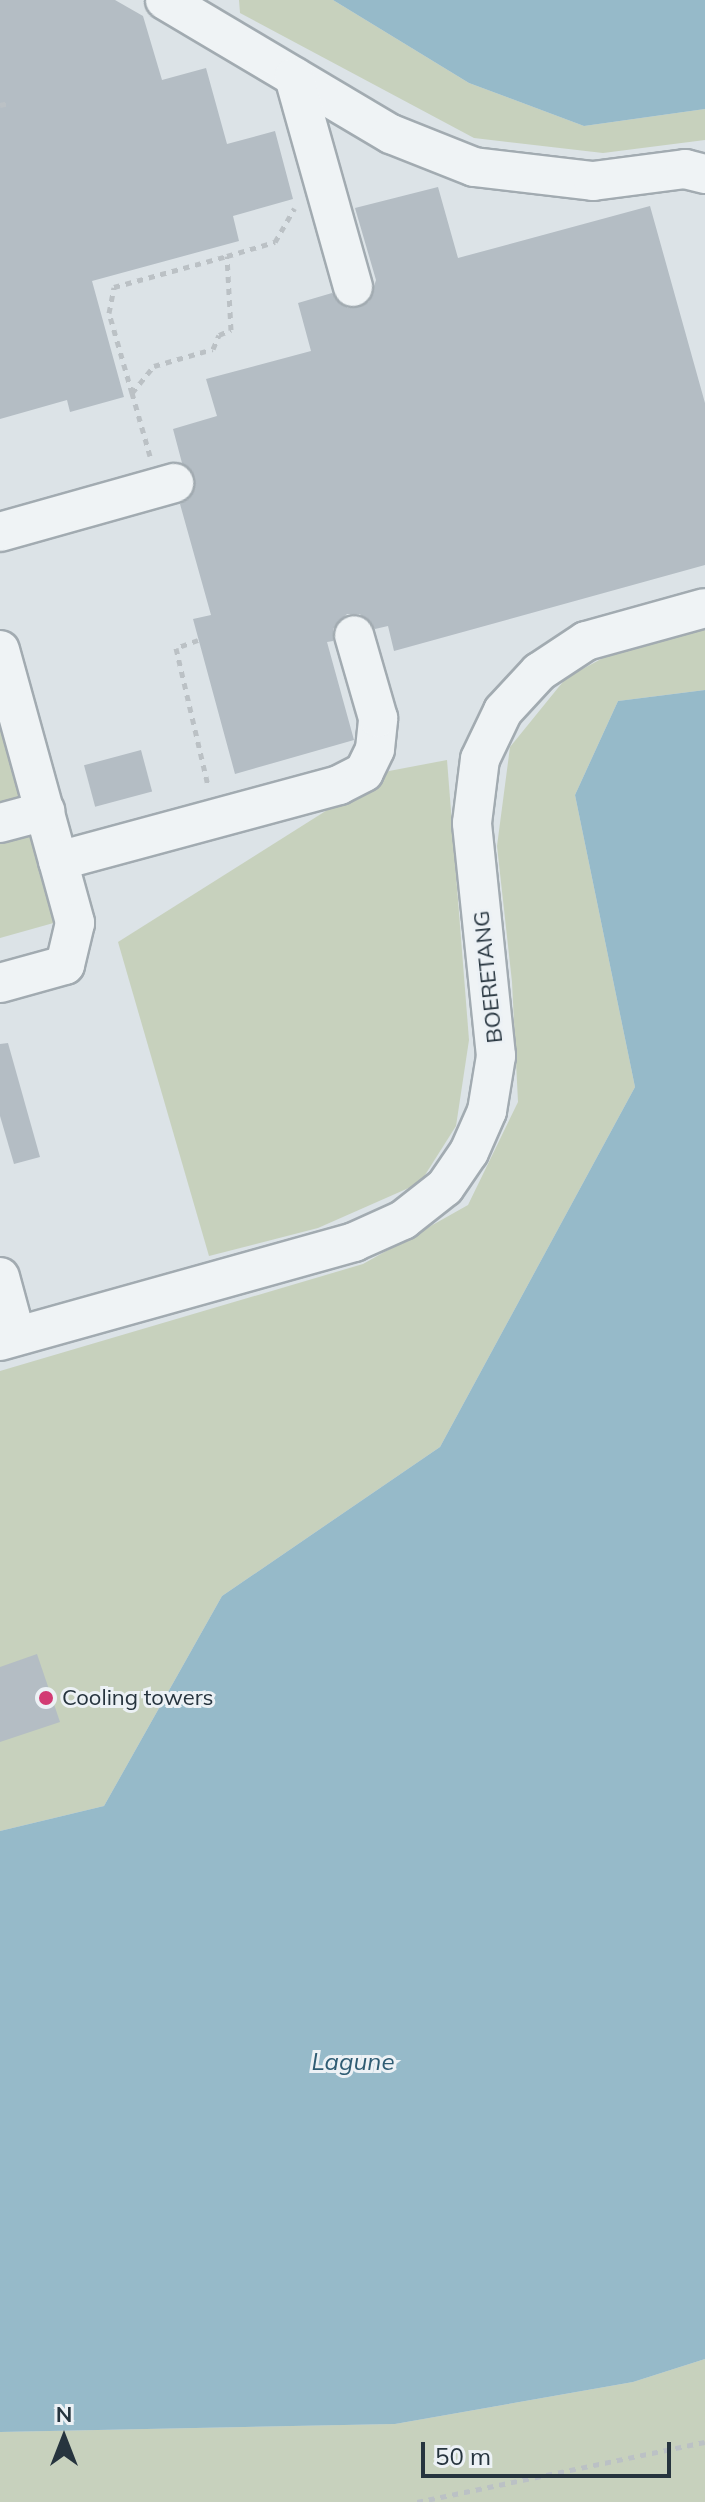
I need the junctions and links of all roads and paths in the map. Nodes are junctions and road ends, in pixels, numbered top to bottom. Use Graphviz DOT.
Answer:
graph roads {
  1 [pos="165,0"];
  2 [pos="294,77"];
  3 [pos="9,103"];
  4 [pos="0,105"];
  5 [pos="318,167"];
  6 [pos="705,174"];
  7 [pos="227,256"];
  8 [pos="353,287"];
  9 [pos="132,393"];
  10 [pos="166,485"];
  11 [pos="0,532"];
  12 [pos="705,608"];
  13 [pos="354,635"];
  14 [pos="198,640"];
  15 [pos="0,650"];
  16 [pos="6,698"];
  17 [pos="45,811"];
  18 [pos="216,818"];
  19 [pos="0,823"];
  20 [pos="58,861"];
  21 [pos="0,983"];
  22 [pos="0,1277"];
  23 [pos="8,1338"];
  24 [pos="705,2442"];
  25 [pos="417,2502"];
  1 -- 2 [label="lane"];
  2 -- 5 [label="lane"];
  2 -- 6 [label="lane"];
  3 -- 4 [label="path"];
  5 -- 7 [label="path"];
  5 -- 8 [label="lane"];
  7 -- 9 [label="path"];
  7 -- 9 [label="path"];
  9 -- 10 [label="path"];
  10 -- 11 [label="lane"];
  12 -- 23 [label="lane, BOERETANG"];
  13 -- 18 [label="lane"];
  14 -- 18 [label="path"];
  15 -- 16 [label="lane"];
  16 -- 17 [label="lane"];
  17 -- 19 [label="lane"];
  17 -- 20 [label="lane"];
  18 -- 20 [label="lane"];
  20 -- 21 [label="lane"];
  22 -- 23 [label="lane"];
  24 -- 25 [label="path"];
}
